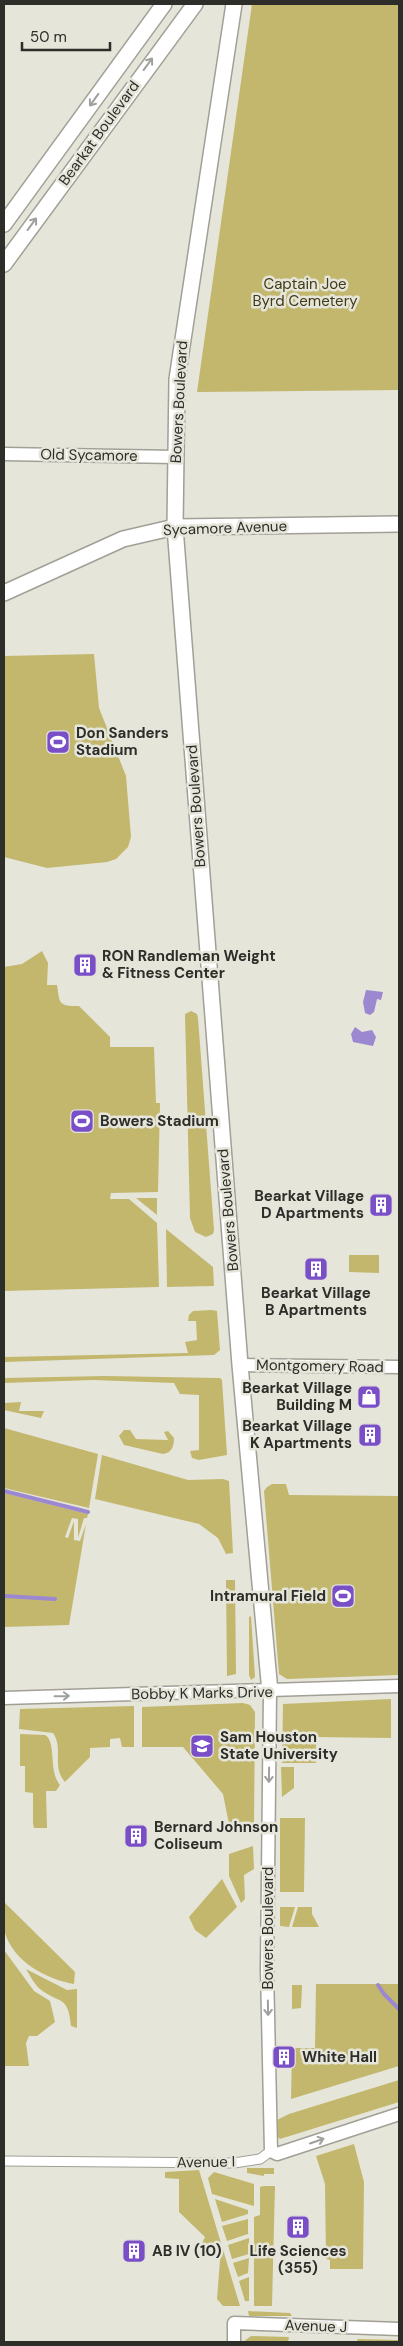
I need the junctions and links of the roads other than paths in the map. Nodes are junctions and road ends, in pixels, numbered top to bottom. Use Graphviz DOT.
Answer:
graph roads {
  1 [pos="164,4"];
  2 [pos="195,4"];
  3 [pos="234,4"];
  4 [pos="4,224"];
  5 [pos="4,264"];
  6 [pos="4,454"];
  7 [pos="175,457"];
  8 [pos="399,524"];
  9 [pos="175,528"];
  10 [pos="4,593"];
  11 [pos="240,1365"];
  12 [pos="399,1367"];
  13 [pos="399,1686"];
  14 [pos="270,1692"];
  15 [pos="4,1698"];
  16 [pos="399,2114"];
  17 [pos="271,2151"];
  18 [pos="4,2161"];
  19 [pos="399,2329"];
  20 [pos="234,2342"];
  1 -- 4 [label="street, Bearkat Boulevard, one-way"];
  5 -- 2 [label="street, Bearkat Boulevard, one-way"];
  3 -- 7 [label="street, Bowers Boulevard"];
  6 -- 7 [label="street, Old Sycamore"];
  7 -- 9 [label="street, Bowers Boulevard"];
  8 -- 9 [label="street, Sycamore Avenue"];
  9 -- 10 [label="street, Sycamore Avenue"];
  9 -- 11 [label="street, Bowers Boulevard"];
  11 -- 12 [label="street, Montgomery Road"];
  11 -- 14 [label="street, Bowers Boulevard"];
  13 -- 14 [label="street, Bobby K Marks Drive"];
  15 -- 14 [label="street, Bobby K Marks Drive, one-way"];
  14 -- 17 [label="street, Bowers Boulevard, one-way"];
  17 -- 16 [label="street, Avenue I, one-way"];
  17 -- 18 [label="street, Avenue I"];
  19 -- 20 [label="street, Avenue J"];
}
